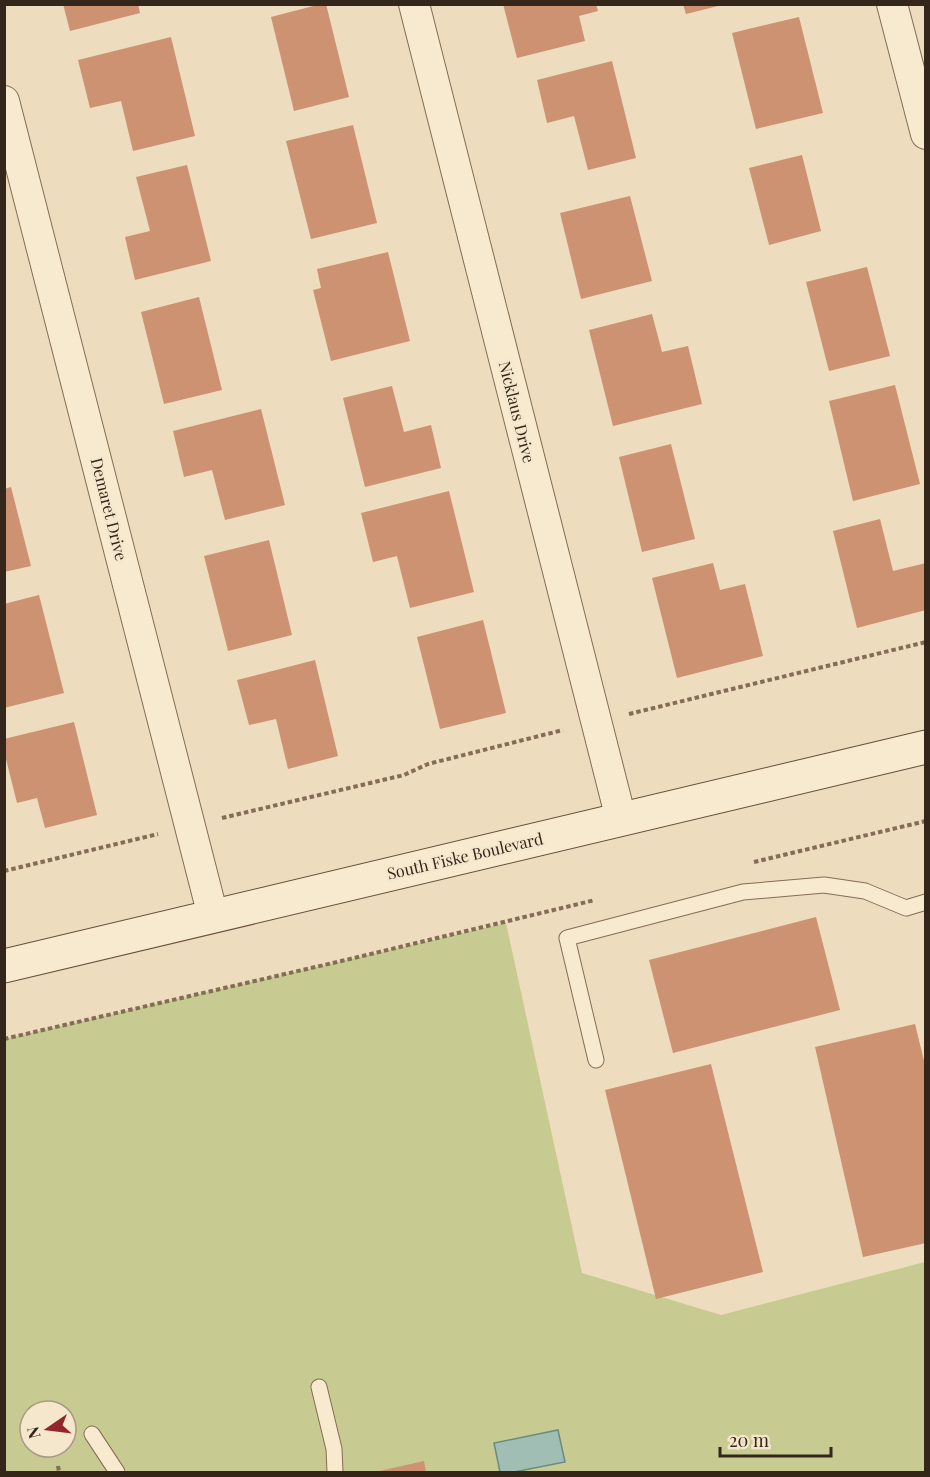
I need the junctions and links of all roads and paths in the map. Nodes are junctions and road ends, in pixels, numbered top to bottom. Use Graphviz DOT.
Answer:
graph roads {
  1 [pos="414,4"];
  2 [pos="892,4"];
  3 [pos="4,100"];
  4 [pos="926,134"];
  5 [pos="926,642"];
  6 [pos="622,716"];
  7 [pos="570,729"];
  8 [pos="926,747"];
  9 [pos="621,819"];
  10 [pos="212,820"];
  11 [pos="926,821"];
  12 [pos="165,833"];
  13 [pos="753,862"];
  14 [pos="4,871"];
  15 [pos="603,898"];
  16 [pos="926,902"];
  17 [pos="213,916"];
  18 [pos="4,966"];
  19 [pos="4,1039"];
  20 [pos="596,1060"];
  21 [pos="319,1387"];
  22 [pos="92,1434"];
  23 [pos="58,1466"];
  24 [pos="335,1472"];
  25 [pos="59,1473"];
  26 [pos="117,1473"];
  1 -- 9 [label="street, Nicklaus Drive"];
  2 -- 4 [label="street"];
  3 -- 17 [label="street, Demaret Drive"];
  5 -- 6 [label="path"];
  7 -- 10 [label="path"];
  8 -- 9 [label="main road, South Fiske Boulevard"];
  9 -- 17 [label="main road, South Fiske Boulevard"];
  11 -- 13 [label="path"];
  12 -- 14 [label="path"];
  15 -- 19 [label="path"];
  16 -- 20 [label="lane"];
  17 -- 18 [label="main road, South Fiske Boulevard"];
  21 -- 24 [label="lane"];
  22 -- 26 [label="lane"];
  23 -- 25 [label="path"];
}
